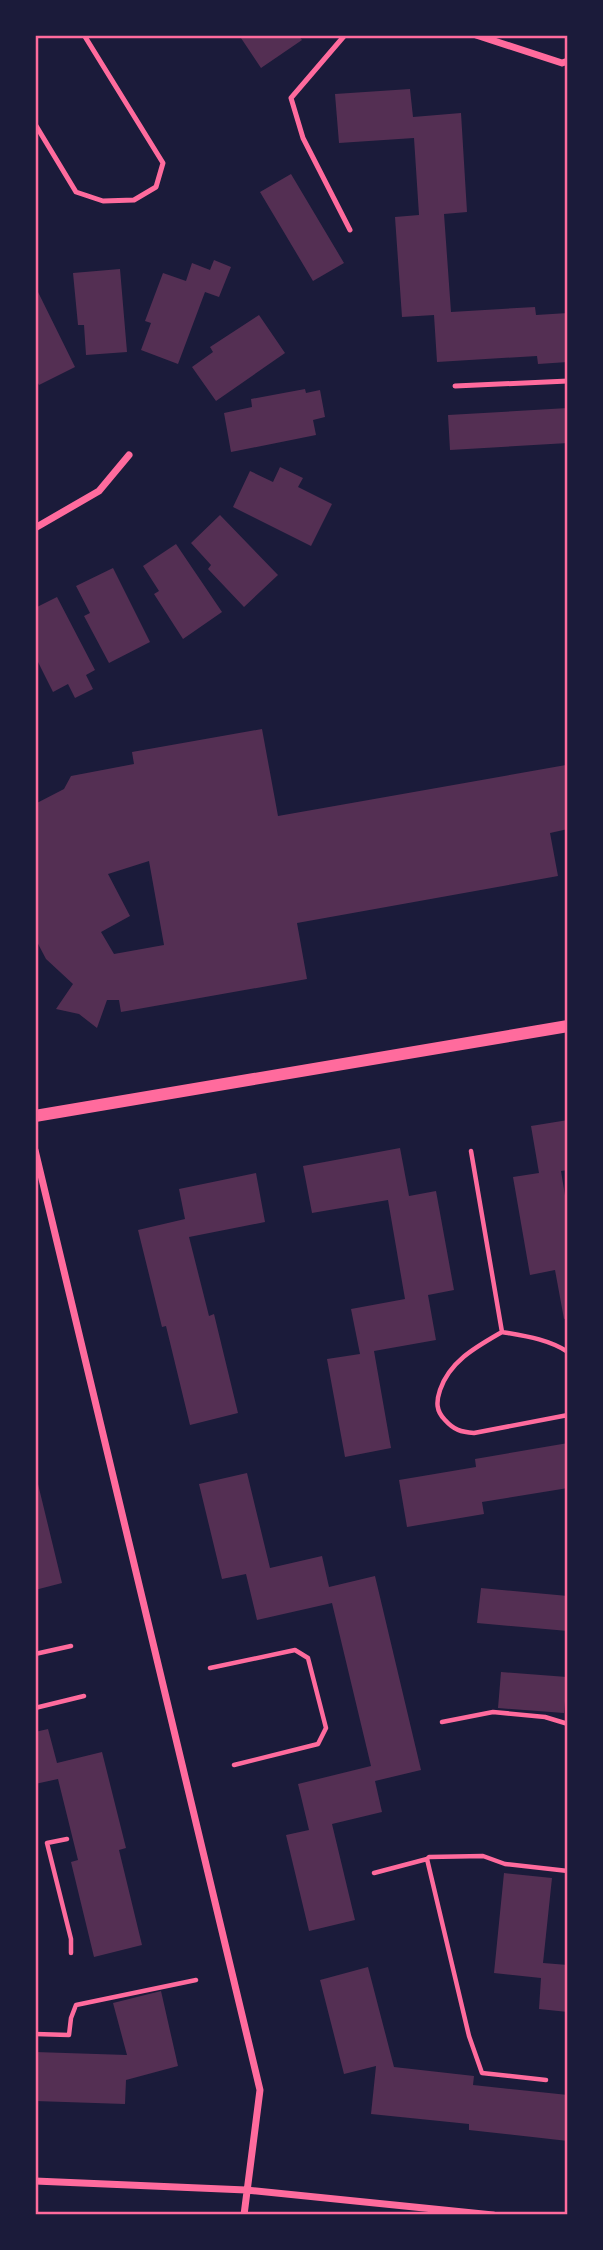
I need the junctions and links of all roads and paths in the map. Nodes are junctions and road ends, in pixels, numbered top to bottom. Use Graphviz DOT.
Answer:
graph roads {
  1 [pos="84,35"];
  2 [pos="345,35"];
  3 [pos="476,35"];
  4 [pos="568,61"];
  5 [pos="35,124"];
  6 [pos="350,230"];
  7 [pos="568,381"];
  8 [pos="455,386"];
  9 [pos="129,454"];
  10 [pos="35,528"];
  11 [pos="568,1026"];
  12 [pos="35,1116"];
  13 [pos="35,1150"];
  14 [pos="471,1151"];
  15 [pos="502,1332"];
  16 [pos="568,1352"];
  17 [pos="568,1415"];
  18 [pos="71,1646"];
  19 [pos="35,1654"];
  20 [pos="210,1668"];
  21 [pos="84,1696"];
  22 [pos="35,1708"];
  23 [pos="442,1722"];
  24 [pos="568,1724"];
  25 [pos="234,1765"];
  26 [pos="67,1839"];
  27 [pos="427,1859"];
  28 [pos="568,1871"];
  29 [pos="374,1873"];
  30 [pos="71,1953"];
  31 [pos="196,1980"];
  32 [pos="35,2034"];
  33 [pos="546,2080"];
  34 [pos="35,2181"];
  35 [pos="246,2190"];
  36 [pos="244,2215"];
  37 [pos="493,2215"];
  1 -- 5 [label="lane"];
  2 -- 6 [label="lane"];
  3 -- 4 [label="street"];
  7 -- 8 [label="lane"];
  9 -- 10 [label="street"];
  11 -- 12 [label="street"];
  13 -- 35 [label="street"];
  14 -- 15 [label="path"];
  15 -- 16 [label="path"];
  15 -- 17 [label="path"];
  18 -- 19 [label="path"];
  20 -- 25 [label="path"];
  21 -- 22 [label="path"];
  23 -- 24 [label="path"];
  26 -- 30 [label="path"];
  27 -- 28 [label="path"];
  27 -- 29 [label="path"];
  27 -- 33 [label="path"];
  31 -- 32 [label="path"];
  34 -- 35 [label="street"];
  35 -- 36 [label="street"];
  35 -- 37 [label="street"];
}
